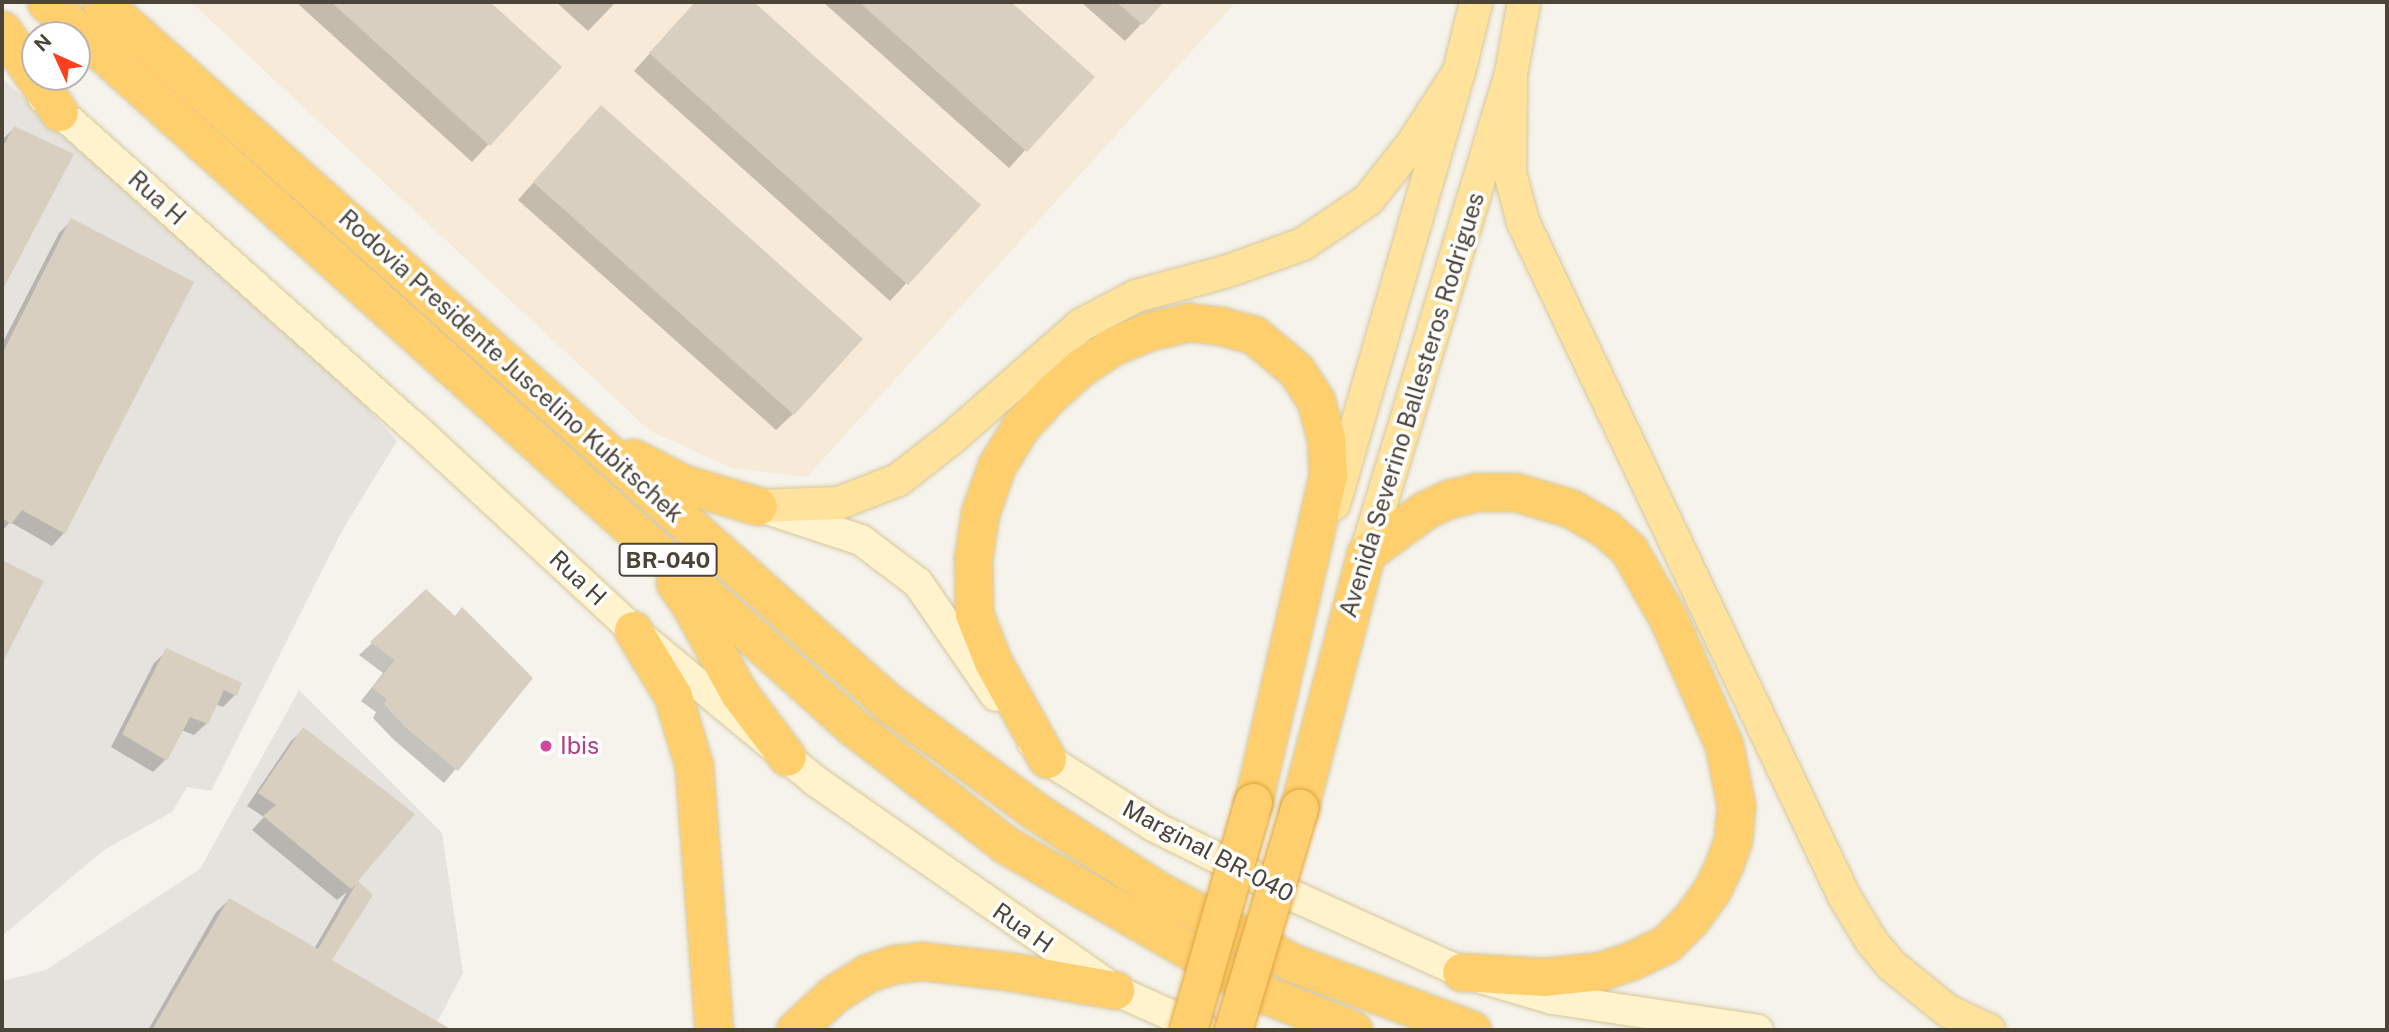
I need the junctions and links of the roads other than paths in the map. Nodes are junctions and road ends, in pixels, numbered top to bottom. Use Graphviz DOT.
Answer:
graph roads {
  1 [pos="46,2"];
  2 [pos="101,2"];
  3 [pos="1476,2"];
  4 [pos="1524,2"];
  5 [pos="2,30"];
  6 [pos="2,59"];
  7 [pos="1459,72"];
  8 [pos="1511,74"];
  9 [pos="60,112"];
  10 [pos="589,435"];
  11 [pos="758,506"];
  12 [pos="642,536"];
  13 [pos="1366,552"];
  14 [pos="633,630"];
  15 [pos="1278,696"];
  16 [pos="787,757"];
  17 [pos="1046,759"];
  18 [pos="1461,972"];
  19 [pos="1115,990"];
  20 [pos="714,1030"];
  21 [pos="795,1030"];
  22 [pos="1188,1030"];
  23 [pos="1203,1030"];
  24 [pos="1233,1030"];
  25 [pos="1353,1030"];
  26 [pos="1472,1030"];
  27 [pos="1758,1030"];
  28 [pos="1989,1030"];
  1 -- 12 [label="highway, Rodovia Presidente Juscelino Kubitschek / BR-040"];
  2 -- 10 [label="highway, Rodovia Presidente Juscelino Kubitschek / BR-040"];
  3 -- 7 [label="main road, Avenida Severino Ballesteros Rodrigues"];
  4 -- 8 [label="main road, Avenida Severino Ballesteros Rodrigues"];
  5 -- 9 [label="highway"];
  6 -- 9 [label="main road, Rua H"];
  7 -- 11 [label="main road"];
  7 -- 15 [label="main road, Avenida Severino Ballesteros Rodrigues"];
  8 -- 13 [label="main road, Avenida Severino Ballesteros Rodrigues"];
  8 -- 28 [label="main road"];
  9 -- 14 [label="main road, Rua H"];
  10 -- 11 [label="highway"];
  10 -- 26 [label="highway, Rodovia Presidente Juscelino Kubitschek / BR-040"];
  11 -- 17 [label="main road, Marginal BR-040"];
  12 -- 16 [label="highway"];
  12 -- 25 [label="highway, Rodovia Presidente Juscelino Kubitschek / BR-040"];
  13 -- 18 [label="highway"];
  13 -- 24 [label="highway, Avenida Severino Ballesteros Rodrigues, bridge"];
  14 -- 16 [label="main road, Rua H"];
  14 -- 20 [label="highway"];
  15 -- 17 [label="highway"];
  15 -- 22 [label="highway, Avenida Severino Ballesteros Rodrigues, bridge"];
  16 -- 19 [label="main road, Rua H"];
  17 -- 18 [label="main road, Marginal BR-040"];
  18 -- 27 [label="main road, Marginal BR-040"];
  19 -- 21 [label="highway"];
  19 -- 23 [label="main road, Rua H"];
}
